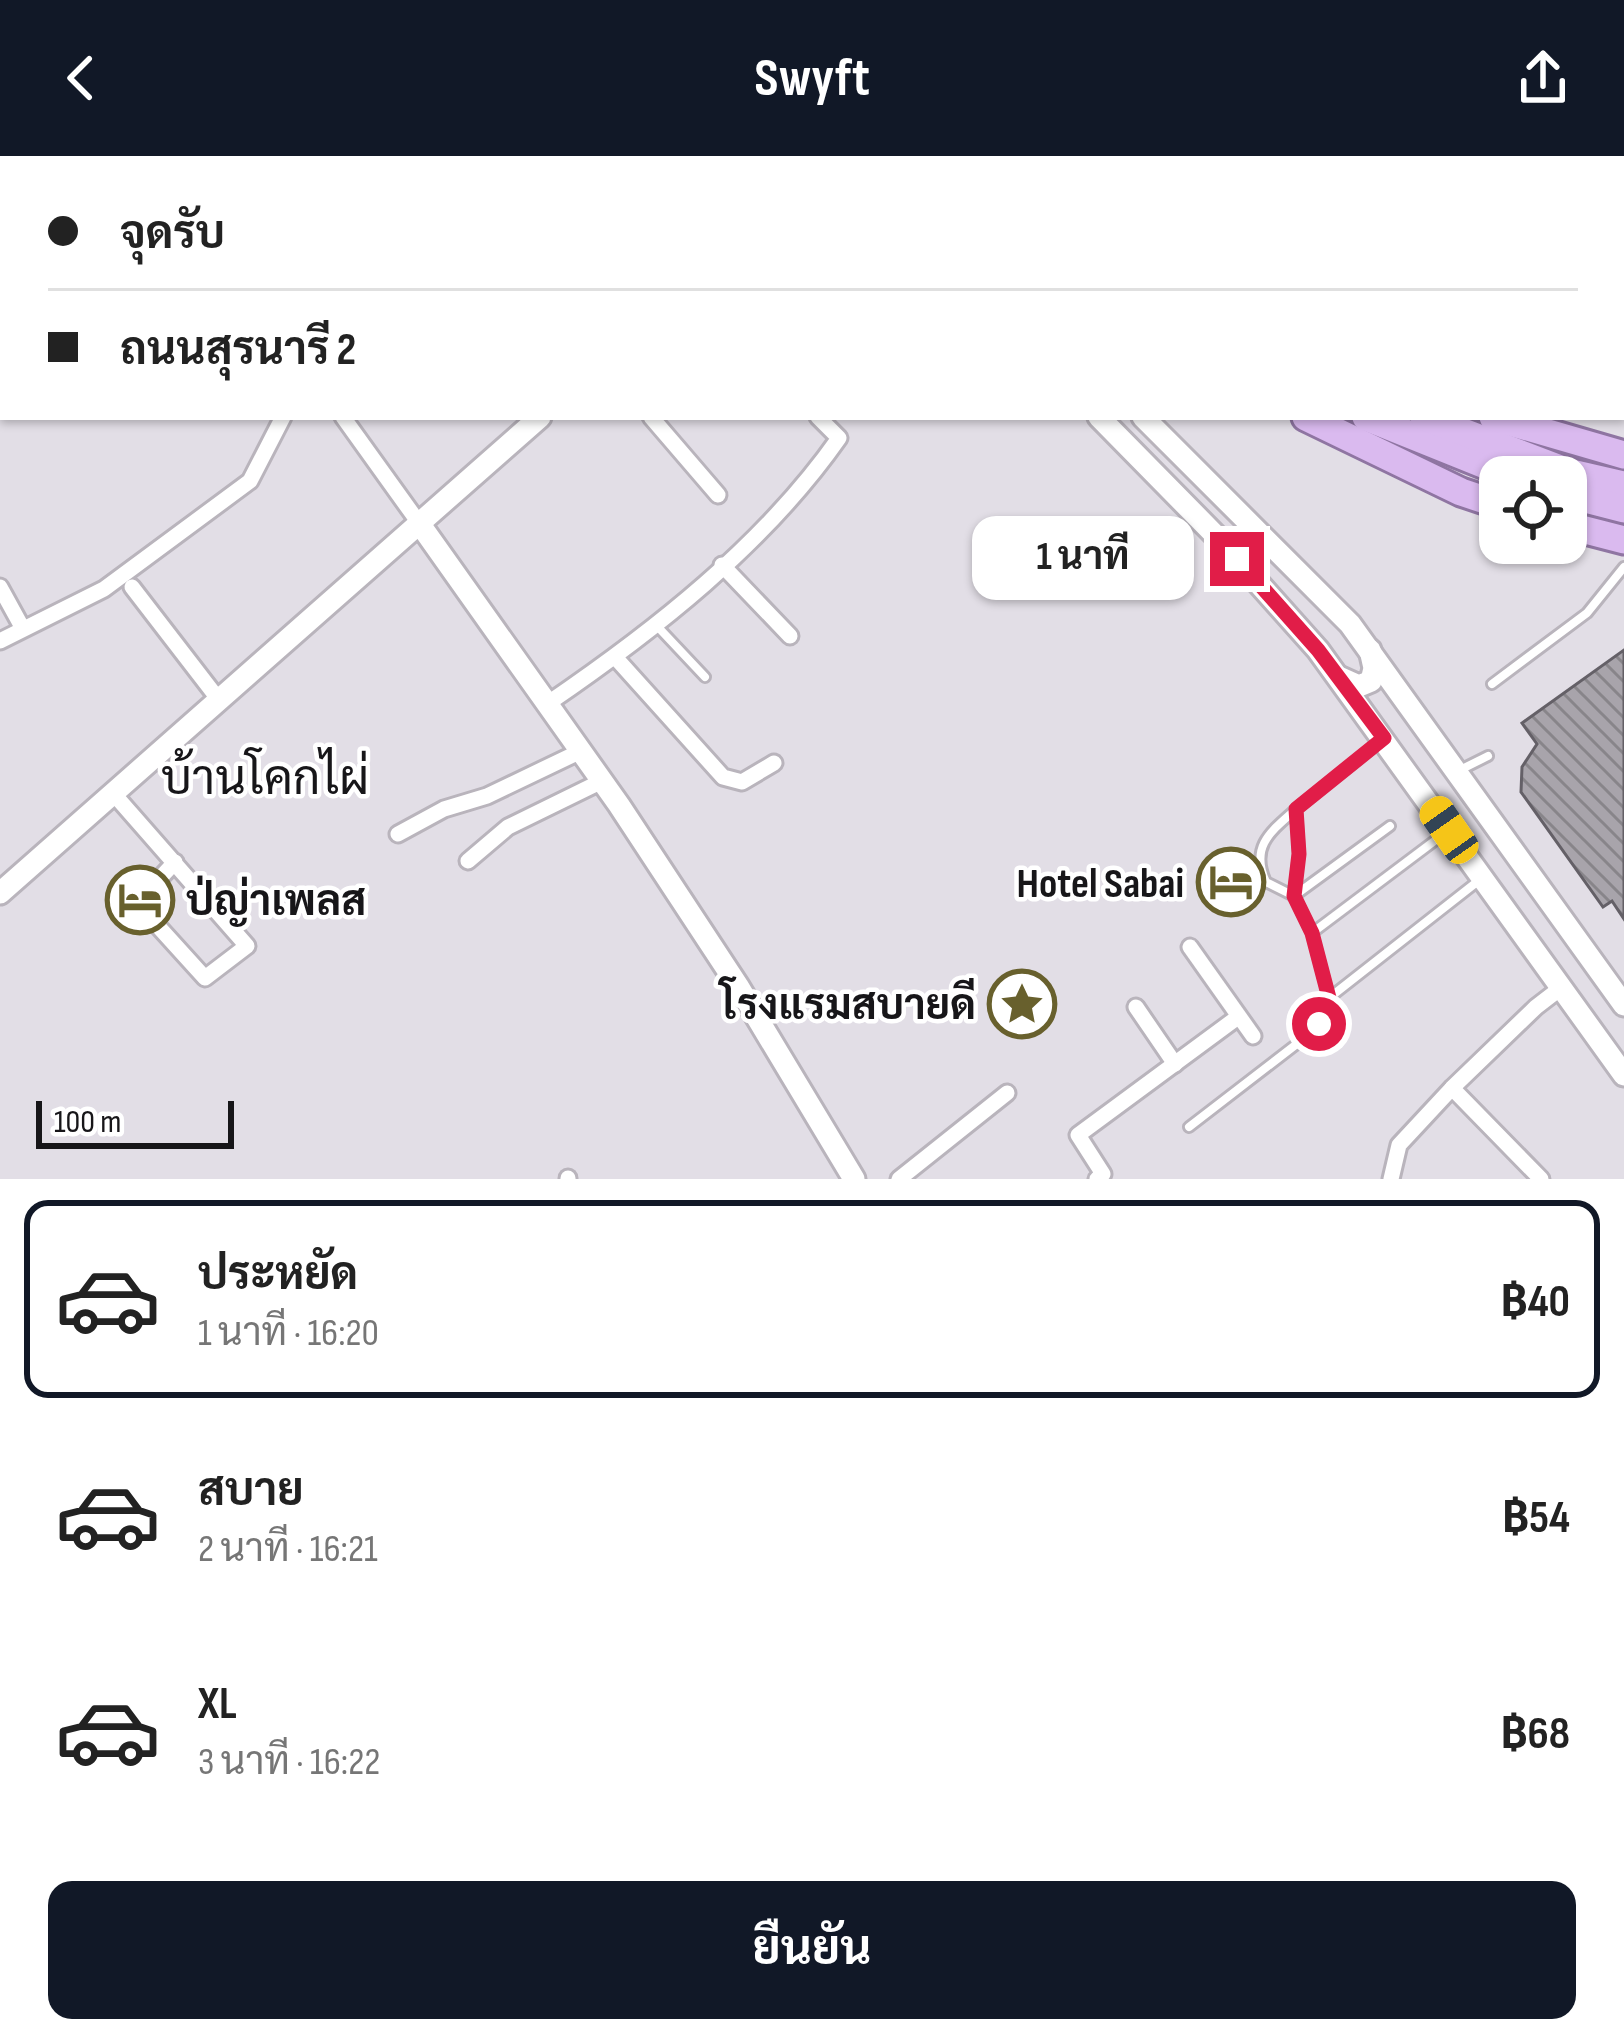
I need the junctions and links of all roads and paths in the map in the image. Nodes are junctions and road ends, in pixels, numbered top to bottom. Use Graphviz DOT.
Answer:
graph roads {
  1 [pos="281,420"];
  2 [pos="345,420"];
  3 [pos="537,420"];
  4 [pos="654,420"];
  5 [pos="821,420"];
  6 [pos="1102,420"];
  7 [pos="1146,420"];
  8 [pos="1312,420"];
  9 [pos="1373,420"];
  10 [pos="1432,420"];
  11 [pos="1506,420"];
  12 [pos="1624,455"];
  13 [pos="1479,463"];
  14 [pos="1624,485"];
  15 [pos="718,495"];
  16 [pos="1479,498"];
  17 [pos="1587,499"];
  18 [pos="1624,508"];
  19 [pos="419,523"];
  20 [pos="1587,530"];
  21 [pos="1624,540"];
  22 [pos="722,565"];
  23 [pos="1624,567"];
  24 [pos="0,586"];
  25 [pos="132,587"];
  26 [pos="655,625"];
  27 [pos="22,627"];
  28 [pos="790,636"];
  29 [pos="0,641"];
  30 [pos="1370,649"];
  31 [pos="615,657"];
  32 [pos="705,677"];
  33 [pos="1357,680"];
  34 [pos="1492,683"];
  35 [pos="219,700"];
  36 [pos="547,704"];
  37 [pos="1384,738"];
  38 [pos="581,751"];
  39 [pos="1488,756"];
  40 [pos="774,763"];
  41 [pos="1458,771"];
  42 [pos="602,781"];
  43 [pos="113,793"];
  44 [pos="1296,809"];
  45 [pos="1390,826"];
  46 [pos="1449,830"];
  47 [pos="398,834"];
  48 [pos="468,861"];
  49 [pos="176,862"];
  50 [pos="1483,877"];
  51 [pos="0,893"];
  52 [pos="1294,896"];
  53 [pos="1312,933"];
  54 [pos="1190,947"];
  55 [pos="1562,988"];
  56 [pos="1329,998"];
  57 [pos="1624,1005"];
  58 [pos="1136,1006"];
  59 [pos="1238,1017"];
  60 [pos="1253,1036"];
  61 [pos="1175,1064"];
  62 [pos="1624,1075"];
  63 [pos="1452,1088"];
  64 [pos="1007,1094"];
  65 [pos="1189,1127"];
  66 [pos="853,1179"];
  67 [pos="899,1179"];
  68 [pos="1096,1179"];
  69 [pos="1391,1179"];
  70 [pos="1541,1179"];
  1 -- 27 [label="street"];
  2 -- 19 [label="street"];
  3 -- 19 [label="main road"];
  4 -- 15 [label="street"];
  5 -- 22 [label="street"];
  6 -- 33 [label="main road"];
  7 -- 30 [label="main road"];
  8 -- 16 [label="highway"];
  9 -- 13 [label="highway"];
  10 -- 14 [label="highway"];
  11 -- 12 [label="highway"];
  17 -- 18 [label="highway"];
  19 -- 35 [label="main road"];
  19 -- 36 [label="main road"];
  20 -- 21 [label="highway"];
  22 -- 26 [label="street"];
  22 -- 28 [label="street"];
  23 -- 34 [label="lane"];
  24 -- 27 [label="street"];
  25 -- 35 [label="street"];
  26 -- 31 [label="street"];
  26 -- 32 [label="lane"];
  27 -- 29 [label="street"];
  30 -- 33 [label="main road"];
  30 -- 41 [label="main road"];
  31 -- 36 [label="street"];
  31 -- 40 [label="street"];
  33 -- 37 [label="main road"];
  35 -- 43 [label="main road"];
  36 -- 38 [label="main road"];
  37 -- 44 [label="lane"];
  37 -- 46 [label="main road"];
  38 -- 42 [label="main road"];
  38 -- 47 [label="street"];
  39 -- 41 [label="lane"];
  41 -- 57 [label="main road"];
  42 -- 48 [label="street"];
  42 -- 66 [label="main road"];
  43 -- 49 [label="street"];
  43 -- 51 [label="main road"];
  44 -- 52 [label="lane"];
  44 -- 52 [label="lane"];
  45 -- 52 [label="lane"];
  46 -- 50 [label="main road"];
  46 -- 53 [label="lane"];
  49 -- 49 [label="street"];
  50 -- 55 [label="main road"];
  50 -- 56 [label="lane"];
  52 -- 53 [label="lane"];
  53 -- 56 [label="lane"];
  54 -- 59 [label="street"];
  55 -- 62 [label="main road"];
  55 -- 63 [label="street"];
  56 -- 65 [label="lane"];
  58 -- 61 [label="street"];
  59 -- 60 [label="street"];
  59 -- 61 [label="street"];
  61 -- 68 [label="street"];
  63 -- 69 [label="street"];
  63 -- 70 [label="street"];
  64 -- 67 [label="street"];
}
